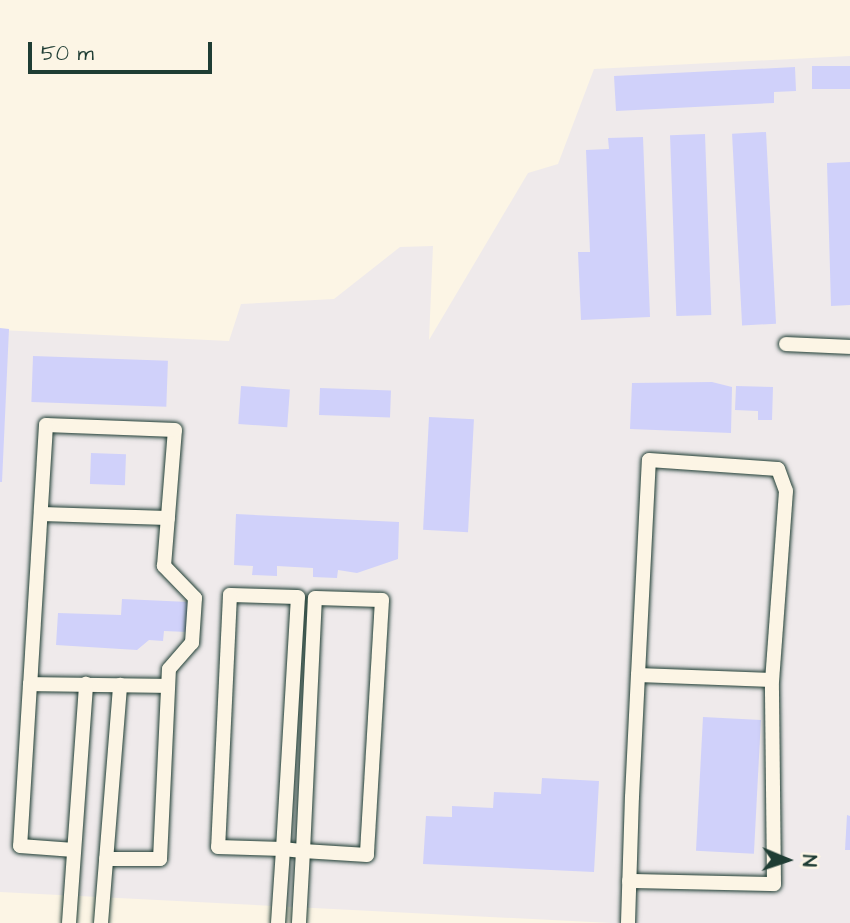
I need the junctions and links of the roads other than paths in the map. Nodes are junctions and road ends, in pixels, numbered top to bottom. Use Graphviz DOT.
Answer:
graph roads {
  1 [pos="786,344"];
  2 [pos="850,346"];
  3 [pos="41,514"];
  4 [pos="168,518"];
  5 [pos="298,597"];
  6 [pos="315,598"];
  7 [pos="638,675"];
  8 [pos="772,680"];
  9 [pos="30,684"];
  10 [pos="86,684"];
  11 [pos="120,685"];
  12 [pos="167,686"];
  13 [pos="283,849"];
  14 [pos="74,850"];
  15 [pos="303,851"];
  16 [pos="106,859"];
  17 [pos="629,881"];
  18 [pos="69,923"];
  19 [pos="102,923"];
  20 [pos="278,923"];
  21 [pos="299,923"];
  22 [pos="628,923"];
  1 -- 2 [label="lane"];
  3 -- 4 [label="lane"];
  3 -- 4 [label="lane"];
  3 -- 9 [label="lane"];
  4 -- 12 [label="lane"];
  5 -- 6 [label="lane"];
  5 -- 13 [label="lane"];
  5 -- 13 [label="lane"];
  6 -- 15 [label="lane"];
  6 -- 15 [label="lane"];
  7 -- 8 [label="lane"];
  7 -- 8 [label="lane"];
  7 -- 17 [label="lane"];
  8 -- 17 [label="lane"];
  9 -- 10 [label="lane"];
  9 -- 14 [label="lane"];
  10 -- 11 [label="lane"];
  10 -- 14 [label="lane"];
  11 -- 12 [label="lane"];
  11 -- 16 [label="lane"];
  12 -- 16 [label="lane"];
  13 -- 15 [label="lane"];
  13 -- 20 [label="lane"];
  14 -- 18 [label="lane"];
  15 -- 21 [label="lane"];
  16 -- 19 [label="lane"];
  17 -- 22 [label="lane"];
}
